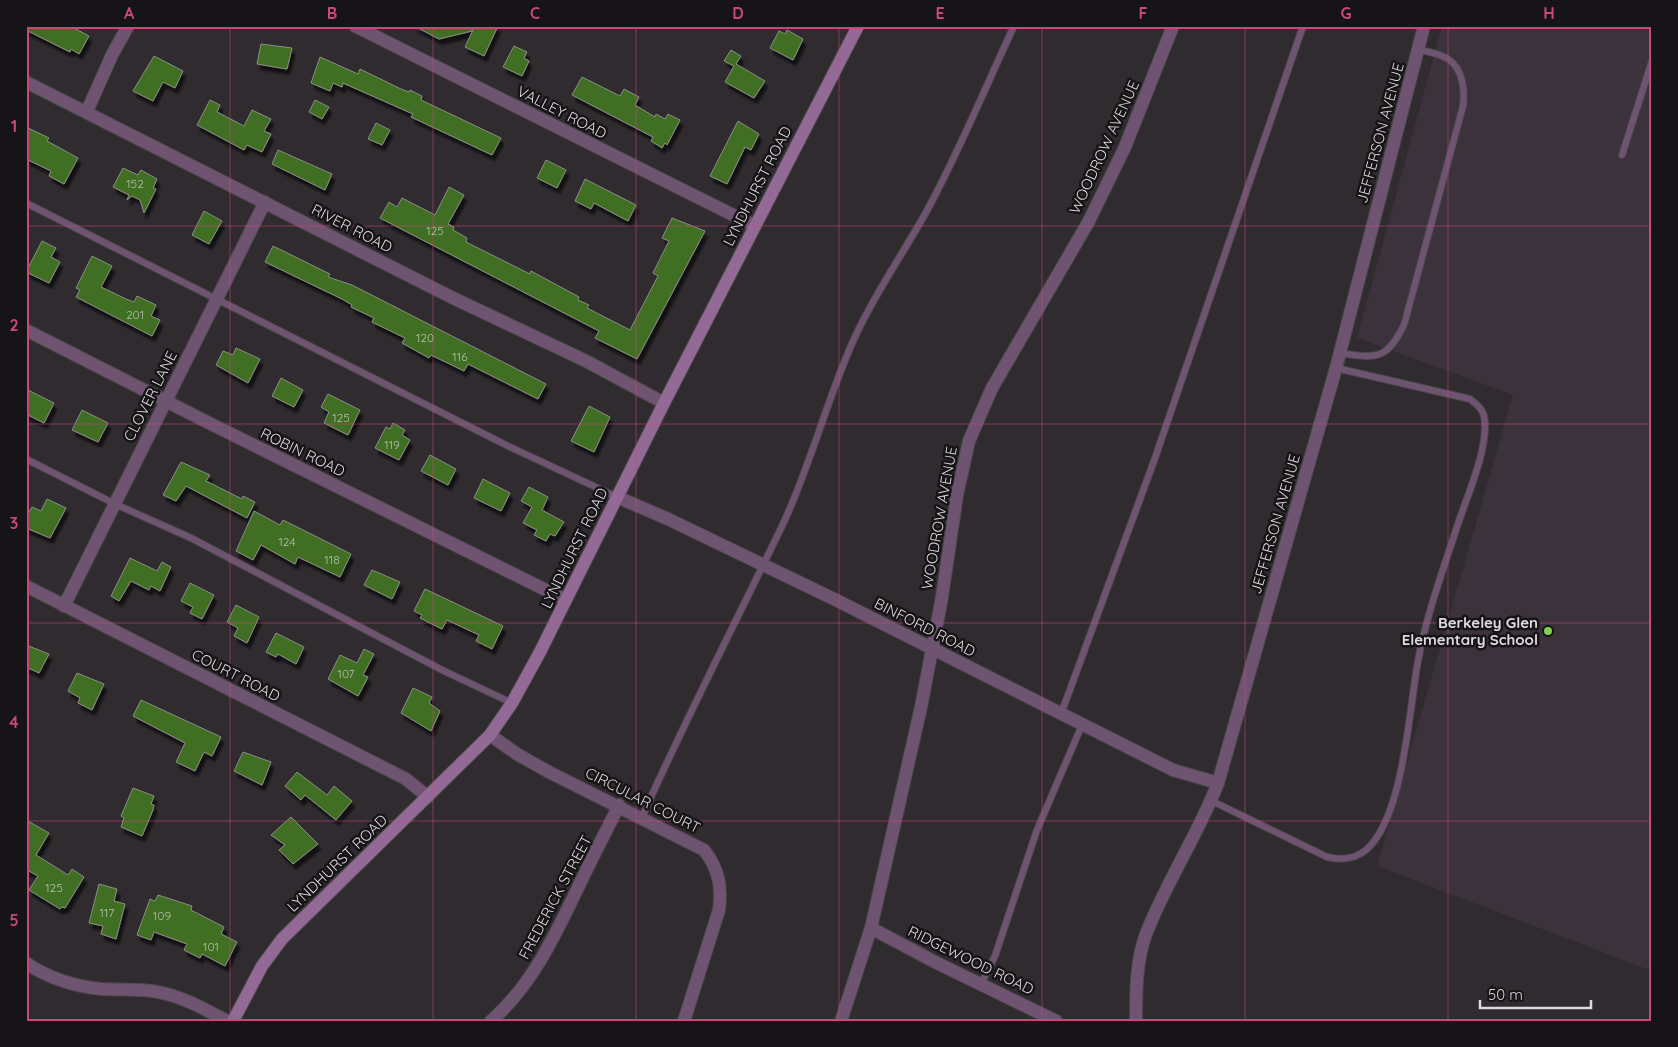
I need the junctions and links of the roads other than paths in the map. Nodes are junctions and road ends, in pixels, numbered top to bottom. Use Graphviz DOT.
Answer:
graph roads {
  1 [pos="128,26"];
  2 [pos="356,26"];
  3 [pos="858,26"];
  4 [pos="1014,26"];
  5 [pos="1173,26"];
  6 [pos="1303,26"];
  7 [pos="1424,26"];
  8 [pos="1418,49"];
  9 [pos="1652,61"];
  10 [pos="26,82"];
  11 [pos="87,112"];
  12 [pos="1622,155"];
  13 [pos="265,202"];
  14 [pos="26,203"];
  15 [pos="755,226"];
  16 [pos="218,298"];
  17 [pos="26,330"];
  18 [pos="1339,353"];
  19 [pos="1336,368"];
  20 [pos="165,401"];
  21 [pos="664,403"];
  22 [pos="26,459"];
  23 [pos="617,497"];
  24 [pos="115,504"];
  25 [pos="762,564"];
  26 [pos="26,586"];
  27 [pos="566,600"];
  28 [pos="64,606"];
  29 [pos="932,650"];
  30 [pos="512,703"];
  31 [pos="1061,714"];
  32 [pos="1082,725"];
  33 [pos="490,735"];
  34 [pos="1218,783"];
  35 [pos="428,797"];
  36 [pos="1212,801"];
  37 [pos="619,805"];
  38 [pos="642,817"];
  39 [pos="871,928"];
  40 [pos="26,964"];
  41 [pos="981,984"];
  42 [pos="227,1021"];
  43 [pos="233,1021"];
  44 [pos="491,1021"];
  45 [pos="684,1021"];
  46 [pos="841,1021"];
  47 [pos="1056,1021"];
  48 [pos="1136,1021"];
  1 -- 11 [label="street"];
  2 -- 15 [label="street, VALLEY ROAD"];
  3 -- 15 [label="main road, LYNDHURST ROAD"];
  4 -- 25 [label="lane"];
  5 -- 29 [label="street, WOODROW AVENUE"];
  6 -- 31 [label="lane"];
  7 -- 8 [label="street, JEFFERSON AVENUE"];
  8 -- 18 [label="street, JEFFERSON AVENUE"];
  8 -- 18 [label="lane"];
  9 -- 12 [label="lane"];
  10 -- 11 [label="street, RIVER ROAD"];
  11 -- 13 [label="street, RIVER ROAD"];
  13 -- 16 [label="street, CLOVER LANE"];
  13 -- 21 [label="street, RIVER ROAD"];
  14 -- 16 [label="lane"];
  15 -- 21 [label="main road, LYNDHURST ROAD"];
  16 -- 20 [label="street, CLOVER LANE"];
  16 -- 23 [label="lane"];
  17 -- 20 [label="street, ROBIN ROAD"];
  18 -- 19 [label="street, JEFFERSON AVENUE"];
  19 -- 34 [label="street, JEFFERSON AVENUE"];
  19 -- 36 [label="lane"];
  20 -- 24 [label="street, CLOVER LANE"];
  20 -- 27 [label="street, ROBIN ROAD"];
  21 -- 23 [label="main road, LYNDHURST ROAD"];
  22 -- 24 [label="lane"];
  23 -- 25 [label="street, BINFORD ROAD"];
  23 -- 27 [label="main road, LYNDHURST ROAD"];
  24 -- 28 [label="street, CLOVER LANE"];
  24 -- 30 [label="lane"];
  25 -- 29 [label="street, BINFORD ROAD"];
  25 -- 38 [label="lane"];
  26 -- 28 [label="street, COURT ROAD"];
  27 -- 30 [label="main road, LYNDHURST ROAD"];
  28 -- 35 [label="street, COURT ROAD"];
  29 -- 31 [label="street, BINFORD ROAD"];
  29 -- 39 [label="street, WOODROW AVENUE"];
  30 -- 33 [label="main road, LYNDHURST ROAD"];
  31 -- 32 [label="street, BINFORD ROAD"];
  32 -- 34 [label="street, BINFORD ROAD"];
  32 -- 41 [label="lane"];
  33 -- 35 [label="main road, LYNDHURST ROAD"];
  33 -- 37 [label="street, CIRCULAR COURT"];
  34 -- 36 [label="street, JEFFERSON AVENUE"];
  35 -- 43 [label="main road, LYNDHURST ROAD"];
  36 -- 48 [label="street, JEFFERSON AVENUE"];
  37 -- 38 [label="street, CIRCULAR COURT"];
  37 -- 44 [label="street, FREDERICK STREET"];
  38 -- 45 [label="street, CIRCULAR COURT"];
  39 -- 41 [label="street, RIDGEWOOD ROAD"];
  39 -- 46 [label="street, WOODROW AVENUE"];
  40 -- 42 [label="street"];
  41 -- 47 [label="street, RIDGEWOOD ROAD"];
}
